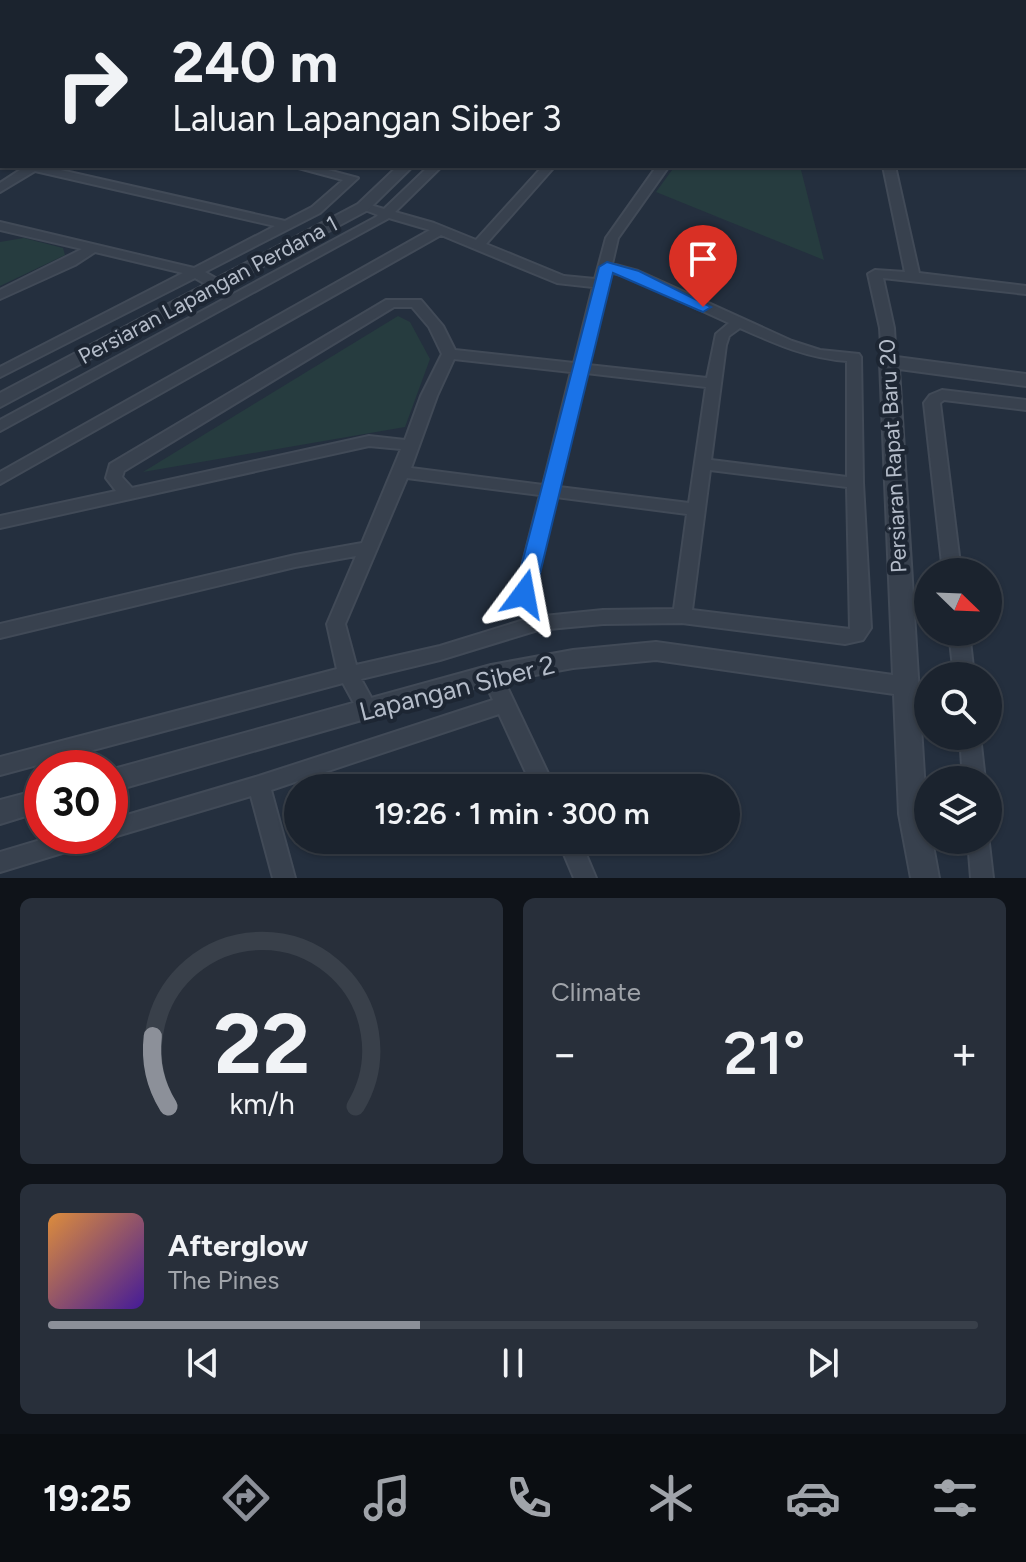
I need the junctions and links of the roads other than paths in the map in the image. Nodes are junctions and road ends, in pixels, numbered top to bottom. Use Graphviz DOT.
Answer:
graph roads {
  1 [pos="28,168"];
  2 [pos="40,168"];
  3 [pos="307,168"];
  4 [pos="404,168"];
  5 [pos="434,168"];
  6 [pos="547,168"];
  7 [pos="662,168"];
  8 [pos="889,168"];
  9 [pos="0,188"];
  10 [pos="363,207"];
  11 [pos="387,213"];
  12 [pos="287,225"];
  13 [pos="2,229"];
  14 [pos="440,230"];
  15 [pos="478,246"];
  16 [pos="93,248"];
  17 [pos="607,267"];
  18 [pos="195,272"];
  19 [pos="913,276"];
  20 [pos="600,284"];
  21 [pos="219,286"];
  22 [pos="1026,290"];
  23 [pos="0,295"];
  24 [pos="738,323"];
  25 [pos="449,354"];
  26 [pos="889,362"];
  27 [pos="579,368"];
  28 [pos="0,373"];
  29 [pos="1026,380"];
  30 [pos="714,383"];
  31 [pos="0,401"];
  32 [pos="1026,405"];
  33 [pos="0,426"];
  34 [pos="410,445"];
  35 [pos="704,464"];
  36 [pos="401,472"];
  37 [pos="0,479"];
  38 [pos="855,483"];
  39 [pos="549,490"];
  40 [pos="128,494"];
  41 [pos="698,510"];
  42 [pos="0,522"];
  43 [pos="366,548"];
  44 [pos="950,558"];
  45 [pos="682,616"];
  46 [pos="538,623"];
  47 [pos="0,631"];
  48 [pos="348,674"];
  49 [pos="491,674"];
  50 [pos="906,686"];
  51 [pos="503,705"];
  52 [pos="368,710"];
  53 [pos="0,766"];
  54 [pos="537,774"];
  55 [pos="128,776"];
  56 [pos="259,785"];
  57 [pos="24,805"];
  58 [pos="0,812"];
  59 [pos="128,824"];
  60 [pos="27,854"];
  61 [pos="575,854"];
  62 [pos="980,854"];
  63 [pos="0,862"];
  64 [pos="284,878"];
  65 [pos="585,878"];
  66 [pos="925,878"];
  67 [pos="982,878"];
  1 -- 9 [label="street"];
  2 -- 12 [label="street"];
  3 -- 12 [label="street"];
  4 -- 10 [label="street, Persiaran Lapangan Perdana 1"];
  5 -- 11 [label="street"];
  6 -- 15 [label="street"];
  7 -- 17 [label="street"];
  8 -- 19 [label="street"];
  10 -- 11 [label="street"];
  10 -- 21 [label="street, Persiaran Lapangan Perdana 1"];
  11 -- 14 [label="street"];
  11 -- 33 [label="street"];
  12 -- 18 [label="street"];
  13 -- 16 [label="street"];
  14 -- 15 [label="street"];
  14 -- 37 [label="street"];
  15 -- 20 [label="street"];
  16 -- 18 [label="street"];
  16 -- 23 [label="street"];
  17 -- 20 [label="street"];
  17 -- 24 [label="street"];
  18 -- 21 [label="street"];
  18 -- 28 [label="street"];
  19 -- 22 [label="street"];
  19 -- 26 [label="street, Persiaran Rapat Baru 20"];
  20 -- 27 [label="street"];
  21 -- 31 [label="street, Persiaran Lapangan Perdana 1"];
  24 -- 30 [label="street"];
  24 -- 38 [label="street"];
  25 -- 27 [label="street"];
  25 -- 34 [label="street"];
  25 -- 40 [label="street"];
  26 -- 29 [label="street"];
  26 -- 50 [label="street, Persiaran Rapat Baru 20"];
  27 -- 30 [label="street"];
  27 -- 39 [label="street"];
  30 -- 35 [label="street"];
  32 -- 44 [label="street"];
  34 -- 36 [label="street"];
  34 -- 40 [label="street"];
  35 -- 38 [label="street"];
  35 -- 41 [label="street"];
  36 -- 39 [label="street"];
  36 -- 43 [label="street"];
  38 -- 45 [label="street"];
  39 -- 41 [label="street"];
  39 -- 46 [label="street"];
  40 -- 42 [label="street"];
  41 -- 45 [label="street"];
  43 -- 47 [label="street"];
  43 -- 48 [label="street"];
  45 -- 46 [label="street"];
  46 -- 48 [label="street"];
  48 -- 52 [label="street"];
  48 -- 53 [label="street"];
  49 -- 50 [label="street, Lapangan Siber 2"];
  49 -- 51 [label="street"];
  49 -- 52 [label="street, Lapangan Siber 2"];
  50 -- 66 [label="street, Persiaran Rapat Baru 20"];
  51 -- 54 [label="street"];
  51 -- 56 [label="street"];
  52 -- 55 [label="street, Lapangan Siber 2"];
  56 -- 59 [label="street"];
  56 -- 64 [label="street"];
  57 -- 58 [label="street"];
  60 -- 63 [label="street"];
  61 -- 65 [label="street"];
  62 -- 67 [label="street"];
}
